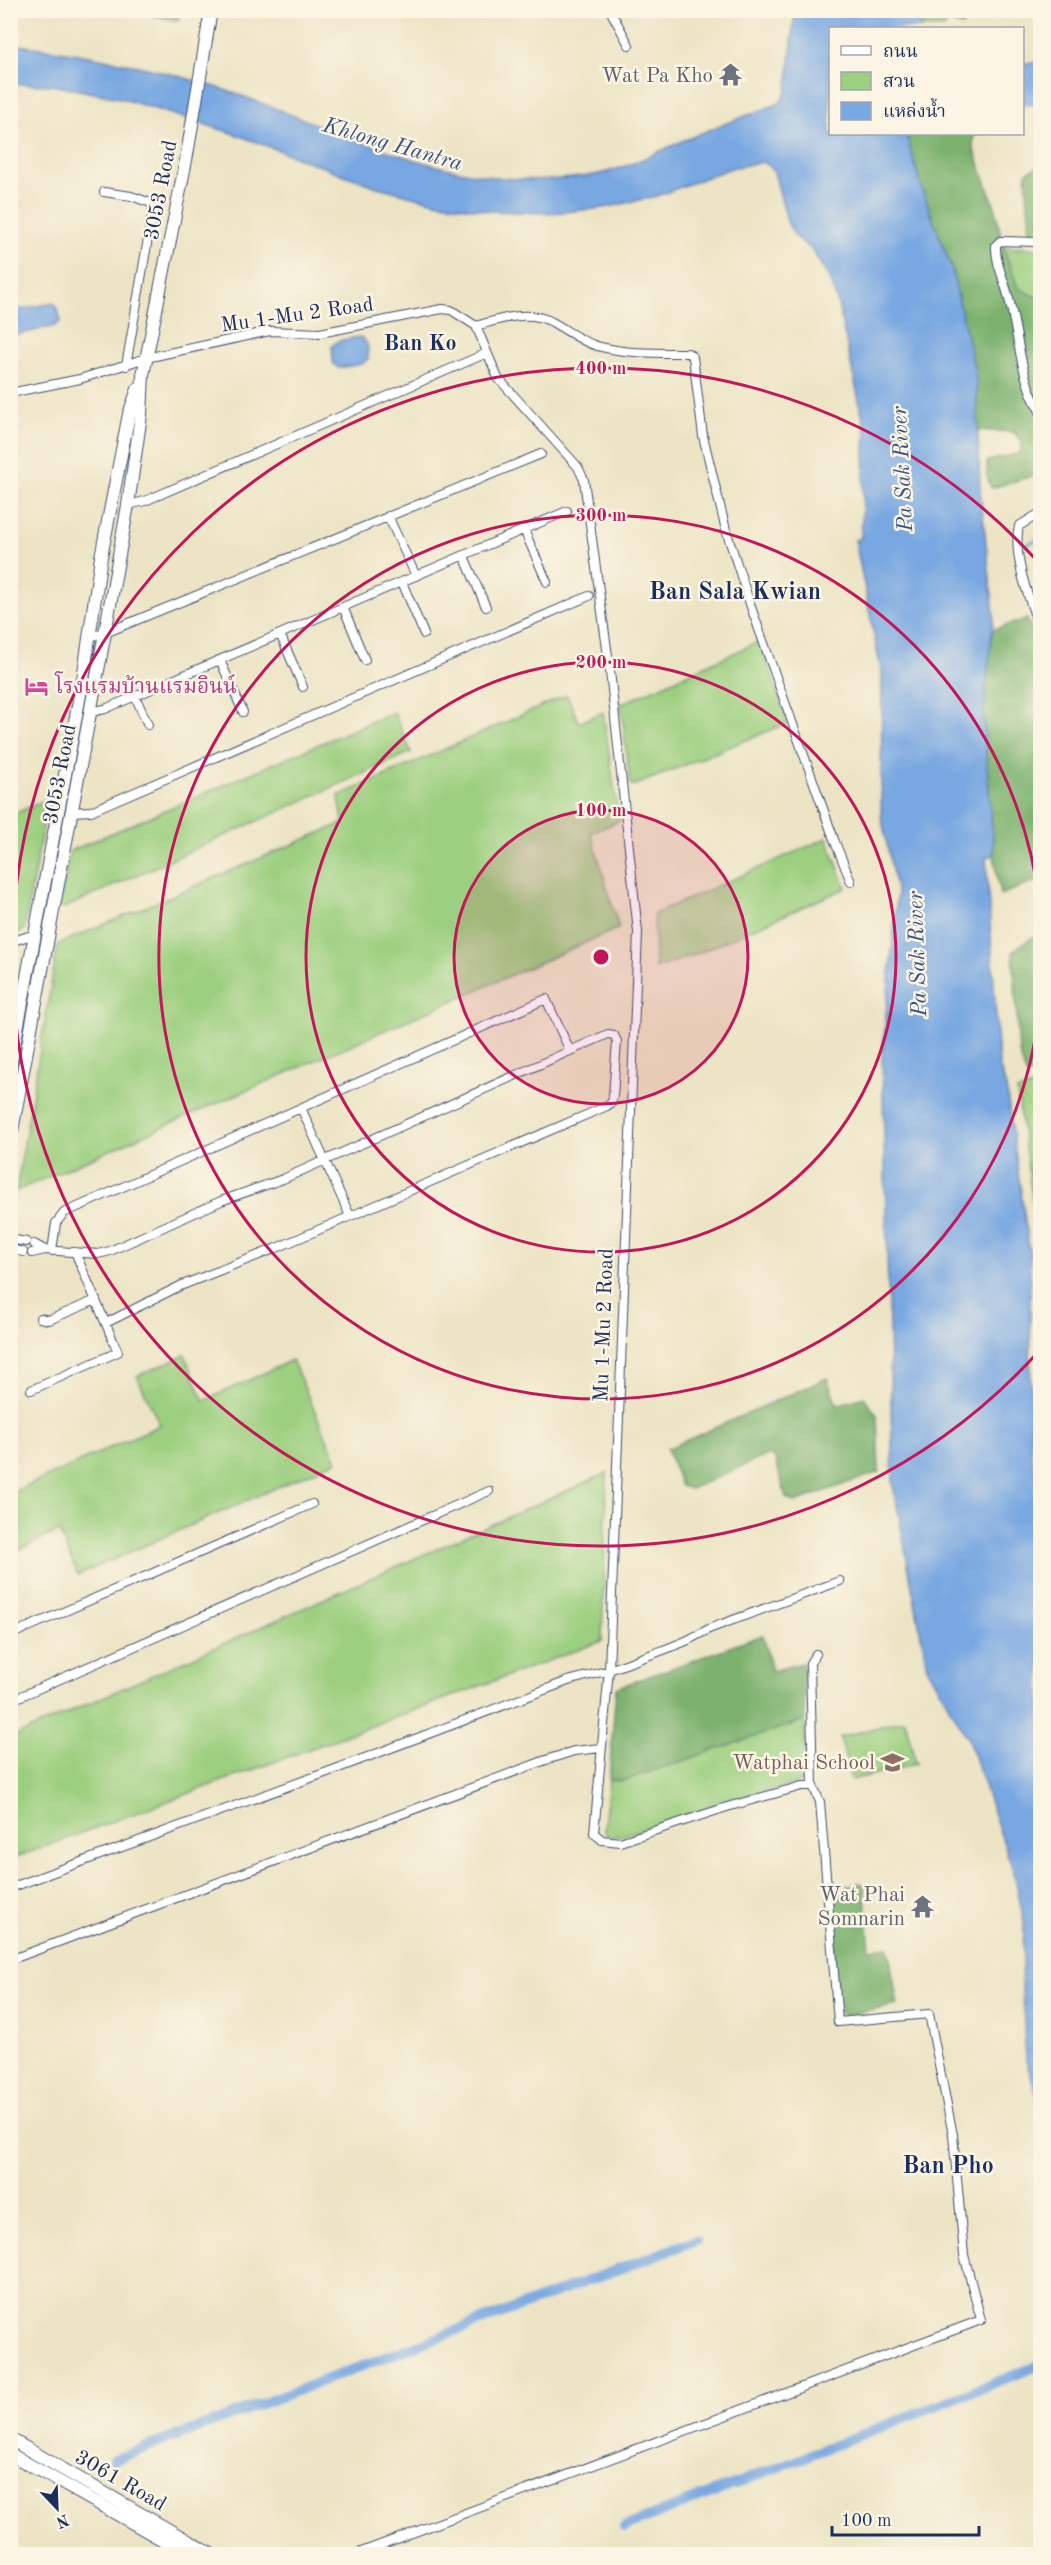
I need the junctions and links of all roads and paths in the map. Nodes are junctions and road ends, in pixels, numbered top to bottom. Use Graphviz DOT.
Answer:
graph roads {
  1 [pos="211,10"];
  2 [pos="610,10"];
  3 [pos="629,45"];
  4 [pos="104,192"];
  5 [pos="1041,242"];
  6 [pos="476,326"];
  7 [pos="487,353"];
  8 [pos="147,358"];
  9 [pos="126,366"];
  10 [pos="143,377"];
  11 [pos="10,393"];
  12 [pos="1041,411"];
  13 [pos="541,454"];
  14 [pos="128,505"];
  15 [pos="567,511"];
  16 [pos="1041,513"];
  17 [pos="388,516"];
  18 [pos="524,530"];
  19 [pos="464,556"];
  20 [pos="416,576"];
  21 [pos="402,582"];
  22 [pos="547,582"];
  23 [pos="589,596"];
  24 [pos="486,607"];
  25 [pos="343,608"];
  26 [pos="1041,630"];
  27 [pos="105,633"];
  28 [pos="280,634"];
  29 [pos="424,634"];
  30 [pos="88,637"];
  31 [pos="220,660"];
  32 [pos="365,660"];
  33 [pos="303,687"];
  34 [pos="135,696"];
  35 [pos="91,712"];
  36 [pos="243,712"];
  37 [pos="148,725"];
  38 [pos="72,812"];
  39 [pos="851,882"];
  40 [pos="35,934"];
  41 [pos="10,942"];
  42 [pos="14,1036"];
  43 [pos="570,1051"];
  44 [pos="10,1067"];
  45 [pos="301,1108"];
  46 [pos="10,1141"];
  47 [pos="325,1160"];
  48 [pos="350,1216"];
  49 [pos="10,1239"];
  50 [pos="10,1250"];
  51 [pos="49,1250"];
  52 [pos="75,1252"];
  53 [pos="96,1300"];
  54 [pos="40,1318"];
  55 [pos="106,1323"];
  56 [pos="31,1390"];
  57 [pos="489,1491"];
  58 [pos="312,1504"];
  59 [pos="840,1581"];
  60 [pos="10,1635"];
  61 [pos="816,1654"];
  62 [pos="609,1670"];
  63 [pos="10,1701"];
  64 [pos="601,1748"];
  65 [pos="813,1786"];
  66 [pos="10,1888"];
  67 [pos="10,1960"];
  68 [pos="10,2439"];
  69 [pos="10,2454"];
  70 [pos="188,2554"];
  71 [pos="211,2554"];
  72 [pos="356,2554"];
  1 -- 8 [label="main road, 3053 Road"];
  2 -- 3 [label="street"];
  4 -- 9 [label="street"];
  5 -- 12 [label="street"];
  6 -- 7 [label="street, Mu 1-Mu 2 Road"];
  6 -- 8 [label="street, Mu 1-Mu 2 Road"];
  6 -- 39 [label="street"];
  7 -- 14 [label="street"];
  7 -- 62 [label="street, Mu 1-Mu 2 Road"];
  8 -- 9 [label="street, Mu 1-Mu 2 Road"];
  8 -- 10 [label="main road, 3053 Road"];
  9 -- 11 [label="street, Mu 1-Mu 2 Road"];
  10 -- 14 [label="main road, 3053 Road"];
  10 -- 30 [label="main road, 3053 Road"];
  13 -- 17 [label="street"];
  14 -- 27 [label="main road, 3053 Road"];
  15 -- 18 [label="street"];
  16 -- 26 [label="street"];
  17 -- 20 [label="street"];
  17 -- 27 [label="street"];
  18 -- 19 [label="street"];
  18 -- 22 [label="street"];
  19 -- 20 [label="street"];
  19 -- 24 [label="street"];
  20 -- 21 [label="street"];
  21 -- 25 [label="street"];
  21 -- 29 [label="street"];
  23 -- 38 [label="street"];
  25 -- 28 [label="street"];
  25 -- 32 [label="street"];
  27 -- 30 [label="street"];
  27 -- 35 [label="main road, 3053 Road"];
  28 -- 31 [label="street"];
  28 -- 33 [label="street"];
  30 -- 40 [label="main road, 3053 Road"];
  31 -- 34 [label="street"];
  31 -- 36 [label="street"];
  34 -- 35 [label="street"];
  34 -- 37 [label="street"];
  35 -- 38 [label="main road, 3053 Road"];
  38 -- 46 [label="main road, 3053 Road"];
  40 -- 41 [label="street"];
  40 -- 42 [label="main road, 3053 Road"];
  42 -- 44 [label="main road, 3053 Road"];
  43 -- 45 [label="street"];
  43 -- 47 [label="street"];
  43 -- 48 [label="street"];
  45 -- 47 [label="street"];
  45 -- 51 [label="street"];
  47 -- 48 [label="street"];
  47 -- 52 [label="street"];
  48 -- 55 [label="street"];
  49 -- 51 [label="street"];
  50 -- 51 [label="street"];
  51 -- 52 [label="street"];
  52 -- 53 [label="street"];
  53 -- 54 [label="street"];
  53 -- 55 [label="street"];
  55 -- 56 [label="street"];
  57 -- 63 [label="street"];
  58 -- 60 [label="street"];
  59 -- 62 [label="street"];
  61 -- 65 [label="street"];
  62 -- 64 [label="street, Mu 1-Mu 2 Road"];
  62 -- 66 [label="street"];
  64 -- 65 [label="street, Mu 1-Mu 2 Road"];
  64 -- 67 [label="street"];
  65 -- 72 [label="street"];
  68 -- 71 [label="main road, 3061 Road"];
  69 -- 70 [label="main road, 3061 Road"];
}
